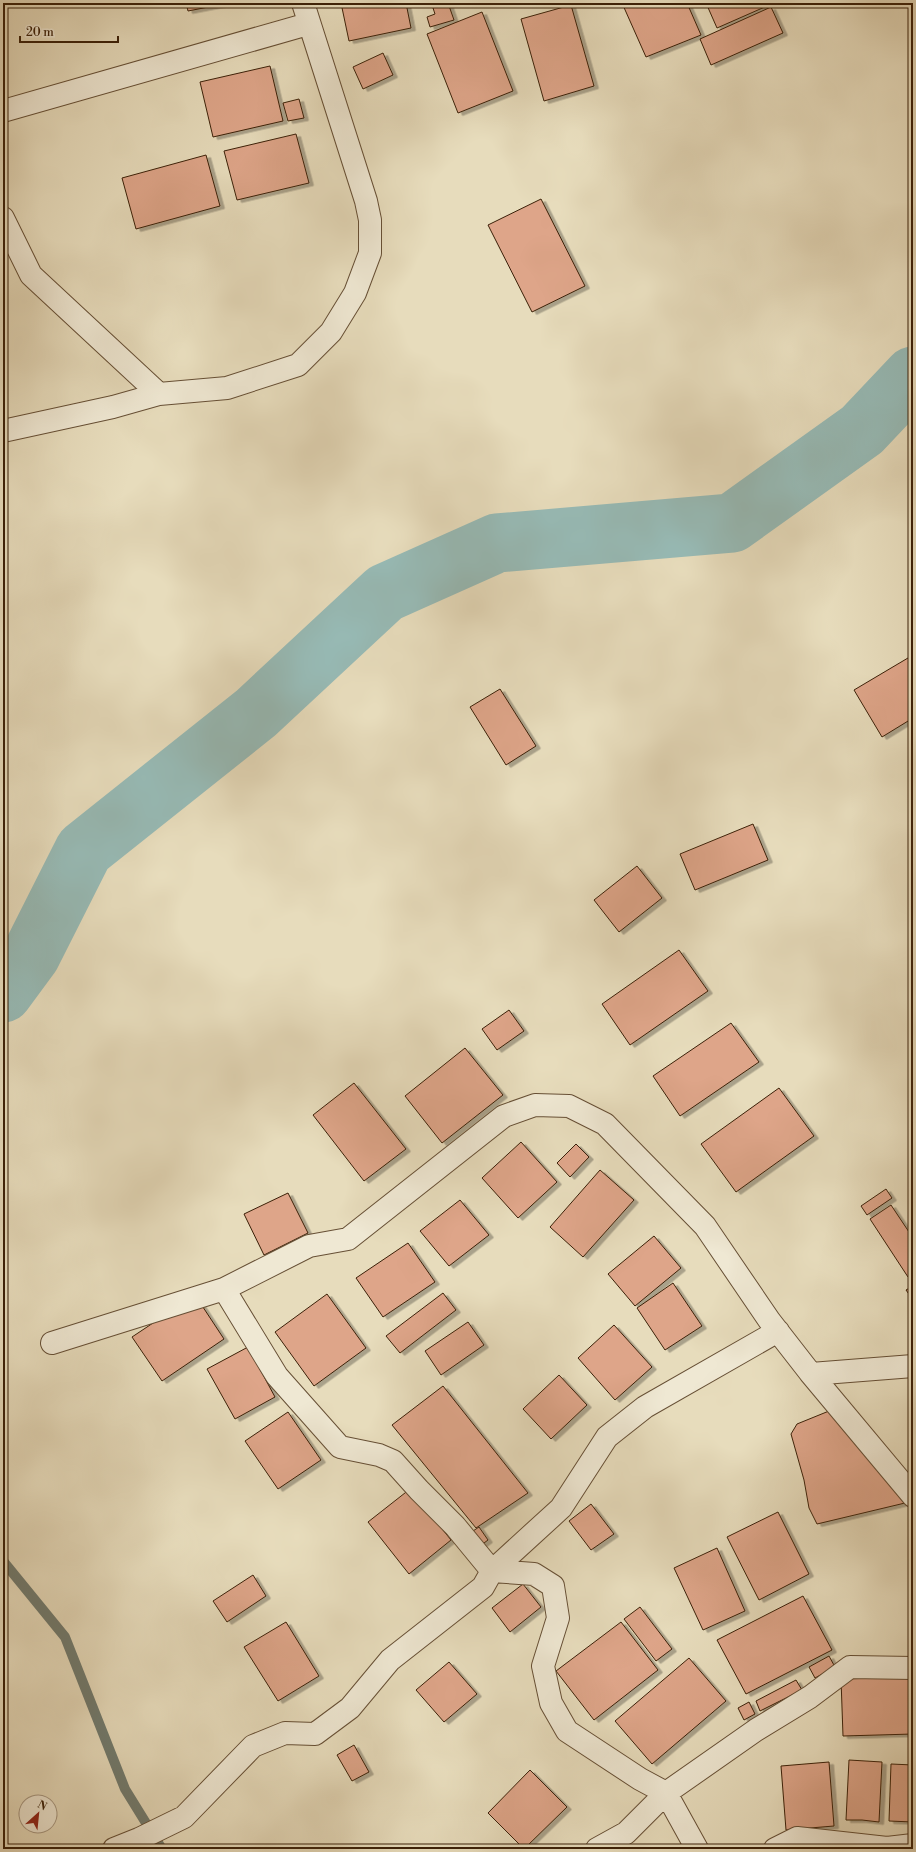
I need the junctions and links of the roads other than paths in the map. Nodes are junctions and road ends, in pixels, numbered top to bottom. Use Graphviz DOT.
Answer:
graph roads {
  1 [pos="303,3"];
  2 [pos="308,24"];
  3 [pos="3,111"];
  4 [pos="3,218"];
  5 [pos="159,394"];
  6 [pos="3,431"];
  7 [pos="224,1289"];
  8 [pos="778,1331"];
  9 [pos="52,1343"];
  10 [pos="913,1366"];
  11 [pos="811,1374"];
  12 [pos="913,1496"];
  13 [pos="492,1571"];
  14 [pos="913,1668"];
  15 [pos="666,1792"];
  16 [pos="913,1845"];
  17 [pos="114,1849"];
  18 [pos="597,1849"];
  19 [pos="697,1849"];
  20 [pos="775,1849"];
  1 -- 2 [label="street"];
  2 -- 3 [label="street"];
  2 -- 5 [label="street"];
  4 -- 5 [label="street"];
  5 -- 6 [label="street"];
  7 -- 8 [label="street"];
  7 -- 9 [label="street"];
  7 -- 13 [label="street"];
  8 -- 11 [label="street"];
  8 -- 13 [label="street"];
  10 -- 11 [label="street"];
  11 -- 12 [label="street"];
  13 -- 15 [label="street"];
  13 -- 17 [label="street"];
  14 -- 15 [label="street"];
  15 -- 18 [label="street"];
  15 -- 19 [label="street"];
  16 -- 20 [label="street"];
}
